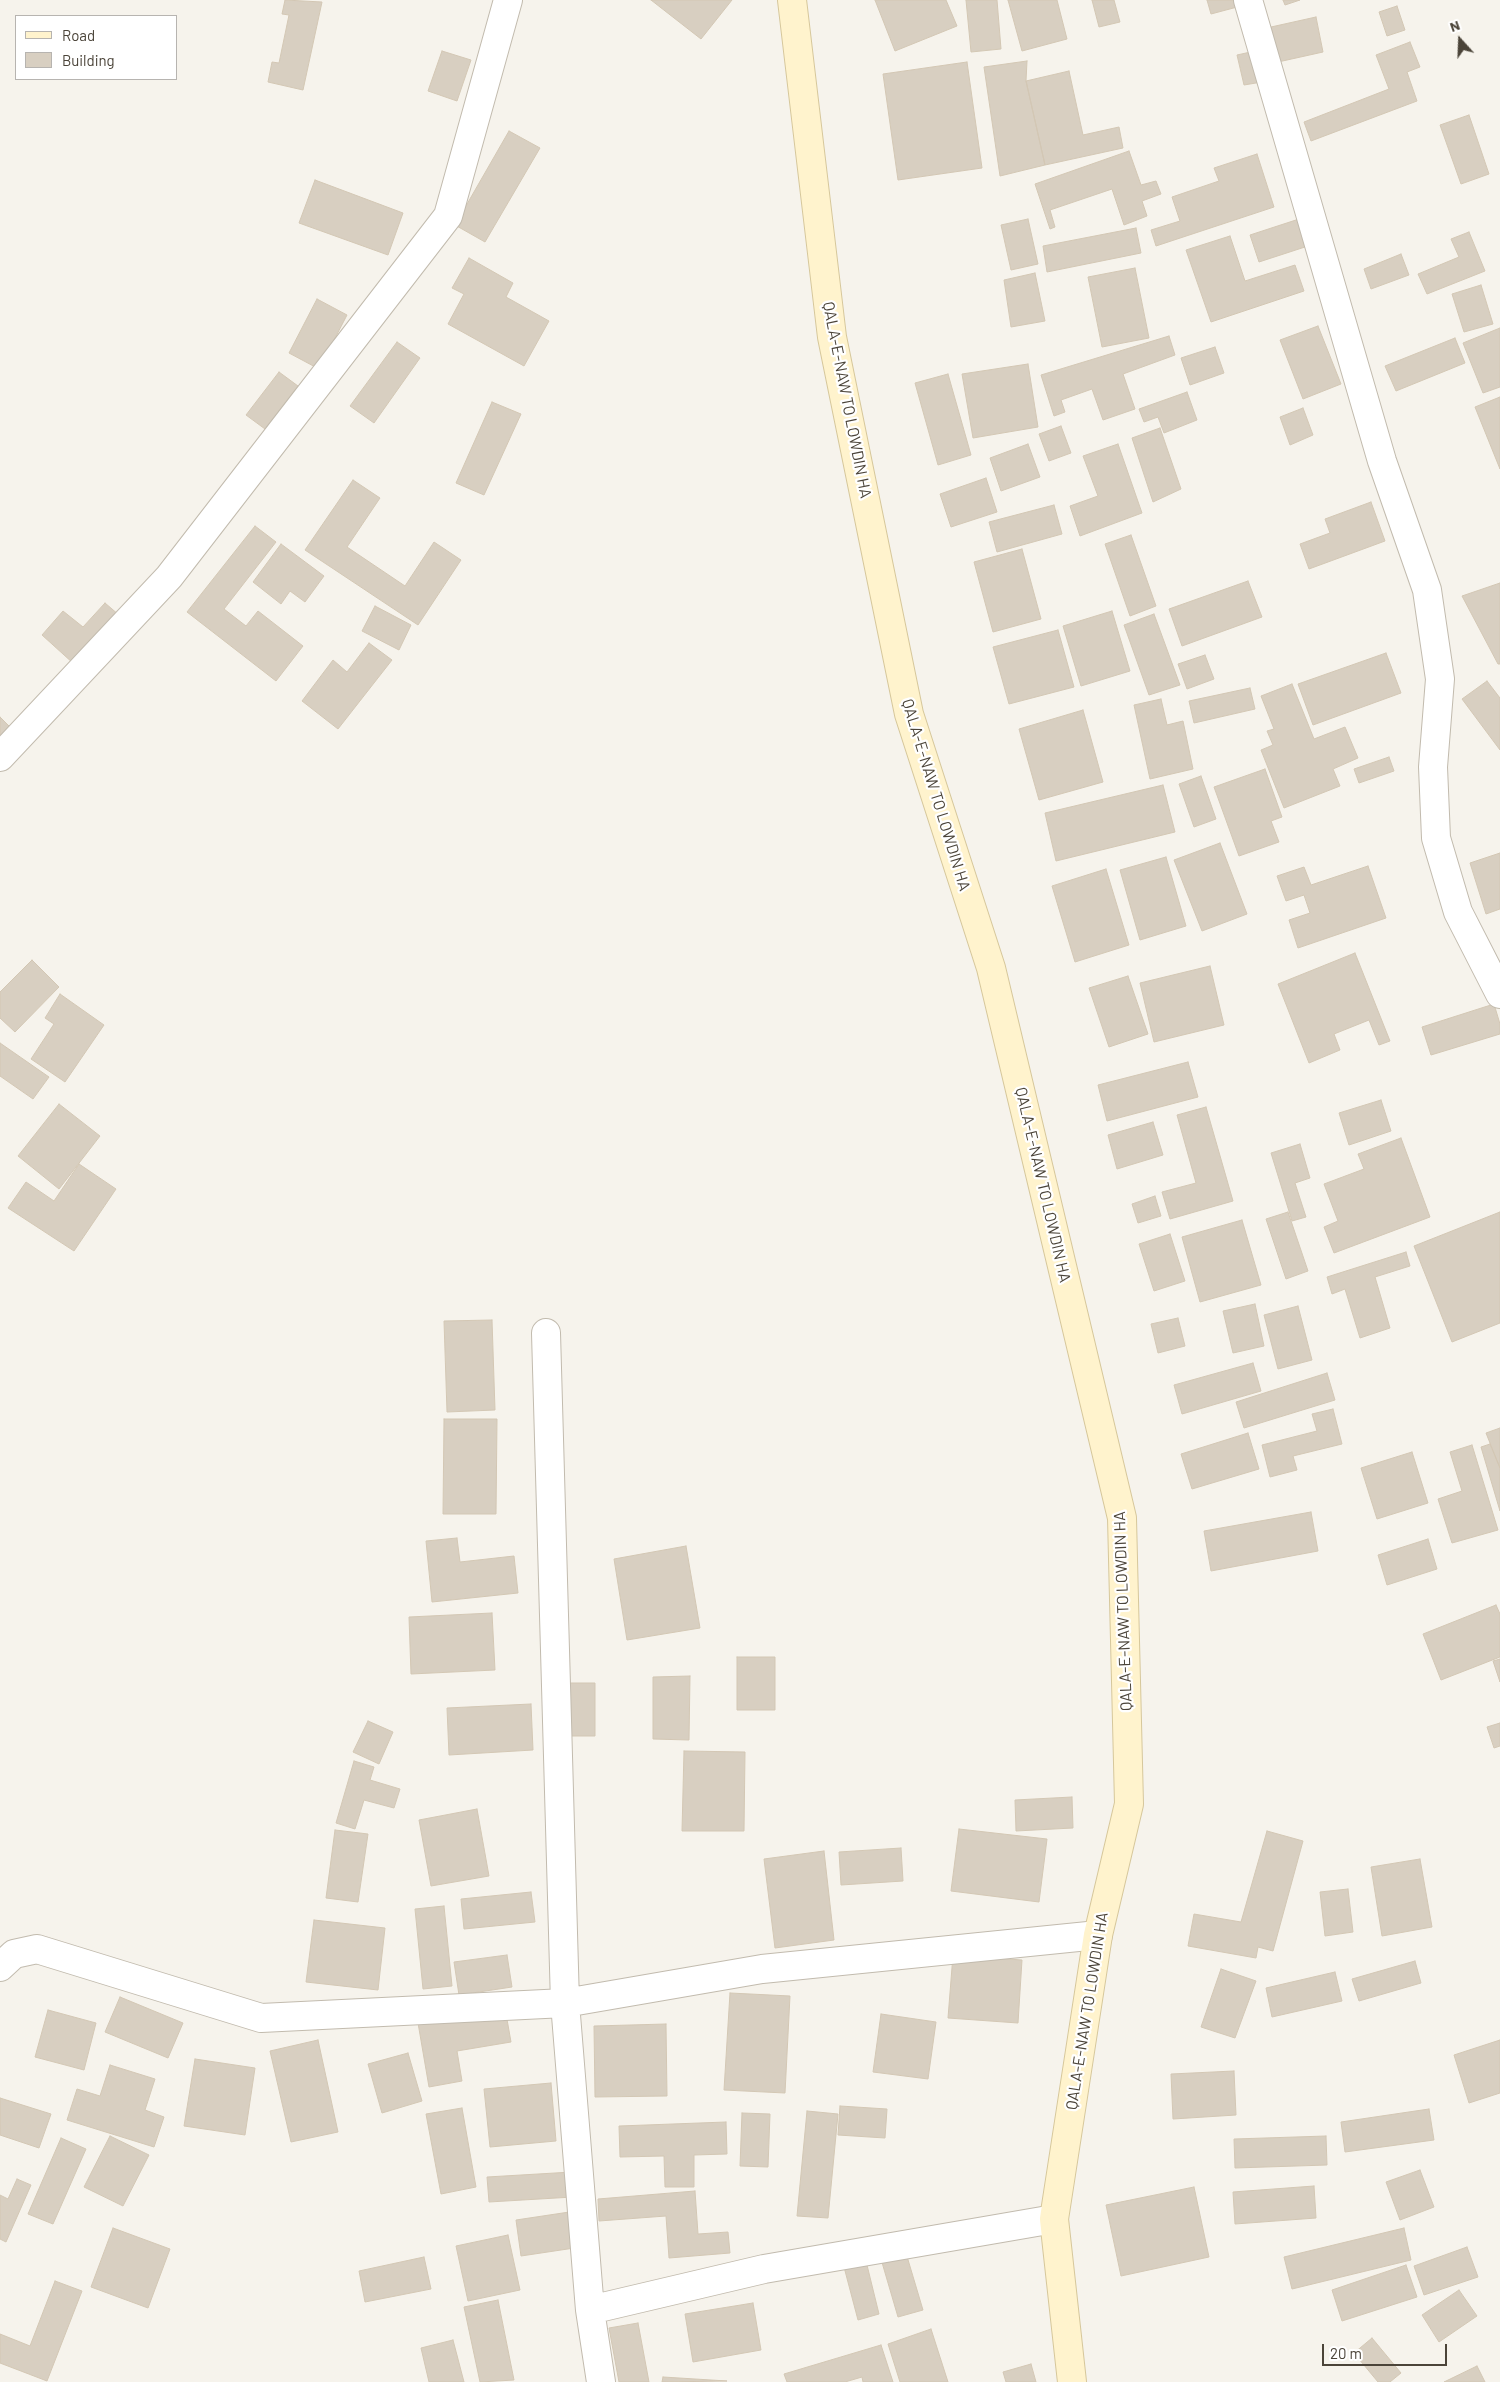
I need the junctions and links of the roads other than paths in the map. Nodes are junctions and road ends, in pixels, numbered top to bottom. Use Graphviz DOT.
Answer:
graph roads {
  1 [pos="508,0"];
  2 [pos="792,0"];
  3 [pos="1248,0"];
  4 [pos="0,757"];
  5 [pos="1500,994"];
  6 [pos="546,1333"];
  7 [pos="1098,1935"];
  8 [pos="0,1967"];
  9 [pos="565,2003"];
  10 [pos="1054,2219"];
  11 [pos="590,2310"];
  12 [pos="601,2382"];
  13 [pos="1072,2382"];
  1 -- 4 [label="street"];
  2 -- 7 [label="main road, QALA-E-NAW TO LOWDIN HA"];
  3 -- 5 [label="street"];
  6 -- 9 [label="street"];
  7 -- 9 [label="street"];
  7 -- 10 [label="main road, QALA-E-NAW TO LOWDIN HA"];
  8 -- 9 [label="street"];
  9 -- 11 [label="street"];
  10 -- 11 [label="street"];
  10 -- 13 [label="main road, QALA-E-NAW TO LOWDIN HA"];
  11 -- 12 [label="street"];
}
